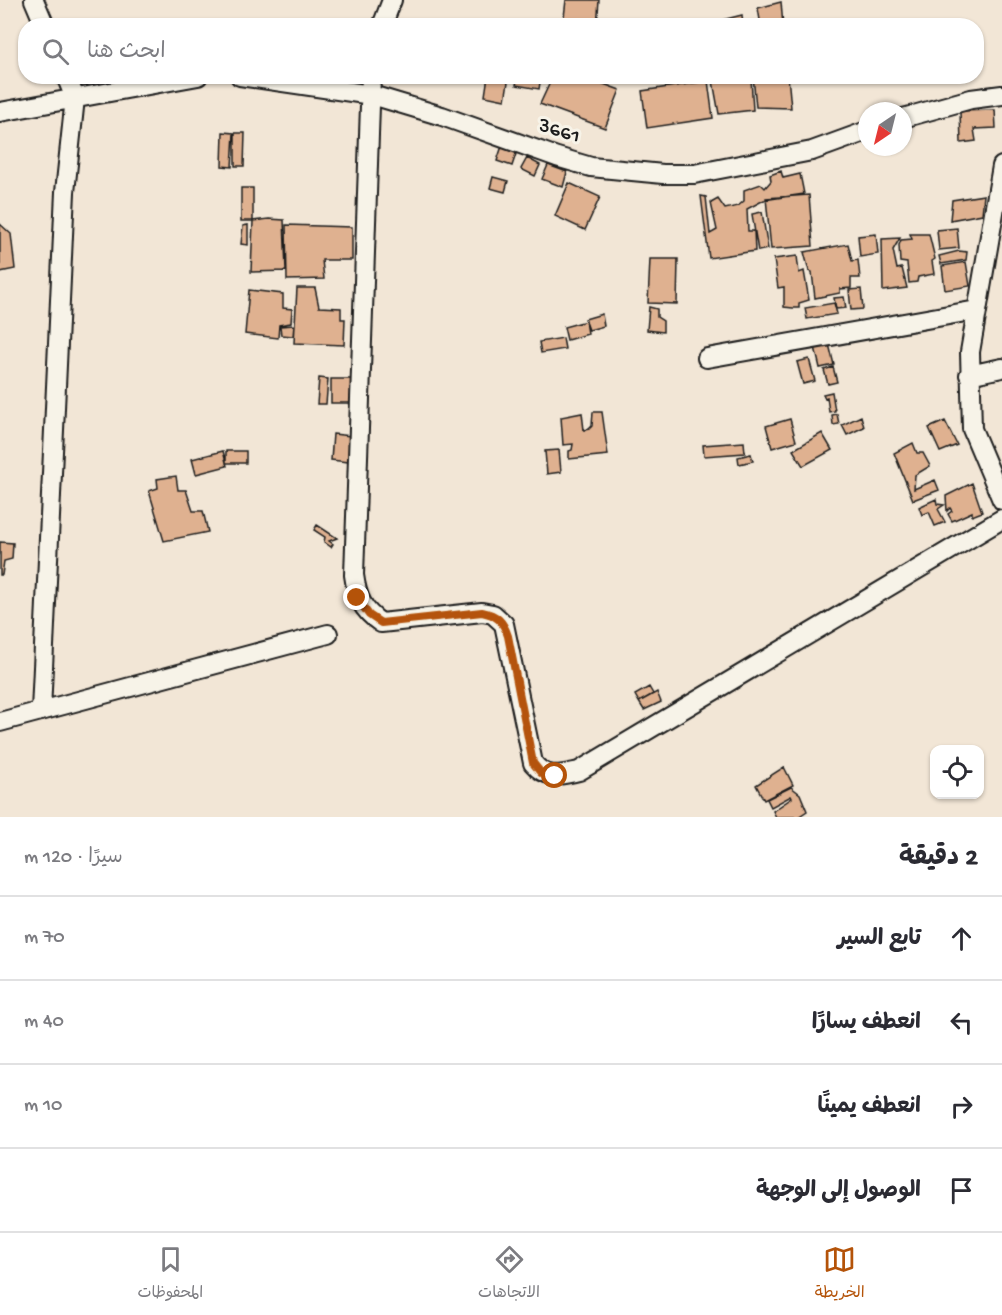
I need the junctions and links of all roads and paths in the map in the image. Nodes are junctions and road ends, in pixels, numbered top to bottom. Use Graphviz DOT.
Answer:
graph roads {
  1 [pos="34,0"];
  2 [pos="392,0"];
  3 [pos="42,18"];
  4 [pos="385,18"];
  5 [pos="69,84"];
  6 [pos="153,84"];
  7 [pos="345,84"];
  8 [pos="371,86"];
  9 [pos="1002,95"];
  10 [pos="75,98"];
  11 [pos="0,112"];
  12 [pos="912,115"];
  13 [pos="858,134"];
  14 [pos="1002,166"];
  15 [pos="977,310"];
  16 [pos="707,358"];
  17 [pos="1002,368"];
  18 [pos="969,375"];
  19 [pos="1002,500"];
  20 [pos="1002,519"];
  21 [pos="328,634"];
  22 [pos="41,711"];
  23 [pos="0,722"];
  1 -- 3 [label="street"];
  2 -- 4 [label="street"];
  5 -- 10 [label="street"];
  6 -- 10 [label="street"];
  7 -- 8 [label="street, 3661"];
  8 -- 13 [label="street, 3661"];
  8 -- 20 [label="street"];
  9 -- 12 [label="street"];
  10 -- 11 [label="street"];
  10 -- 22 [label="street"];
  14 -- 15 [label="street"];
  15 -- 16 [label="street"];
  15 -- 18 [label="street"];
  17 -- 18 [label="street"];
  18 -- 19 [label="street"];
  21 -- 22 [label="street"];
  22 -- 23 [label="street"];
}
